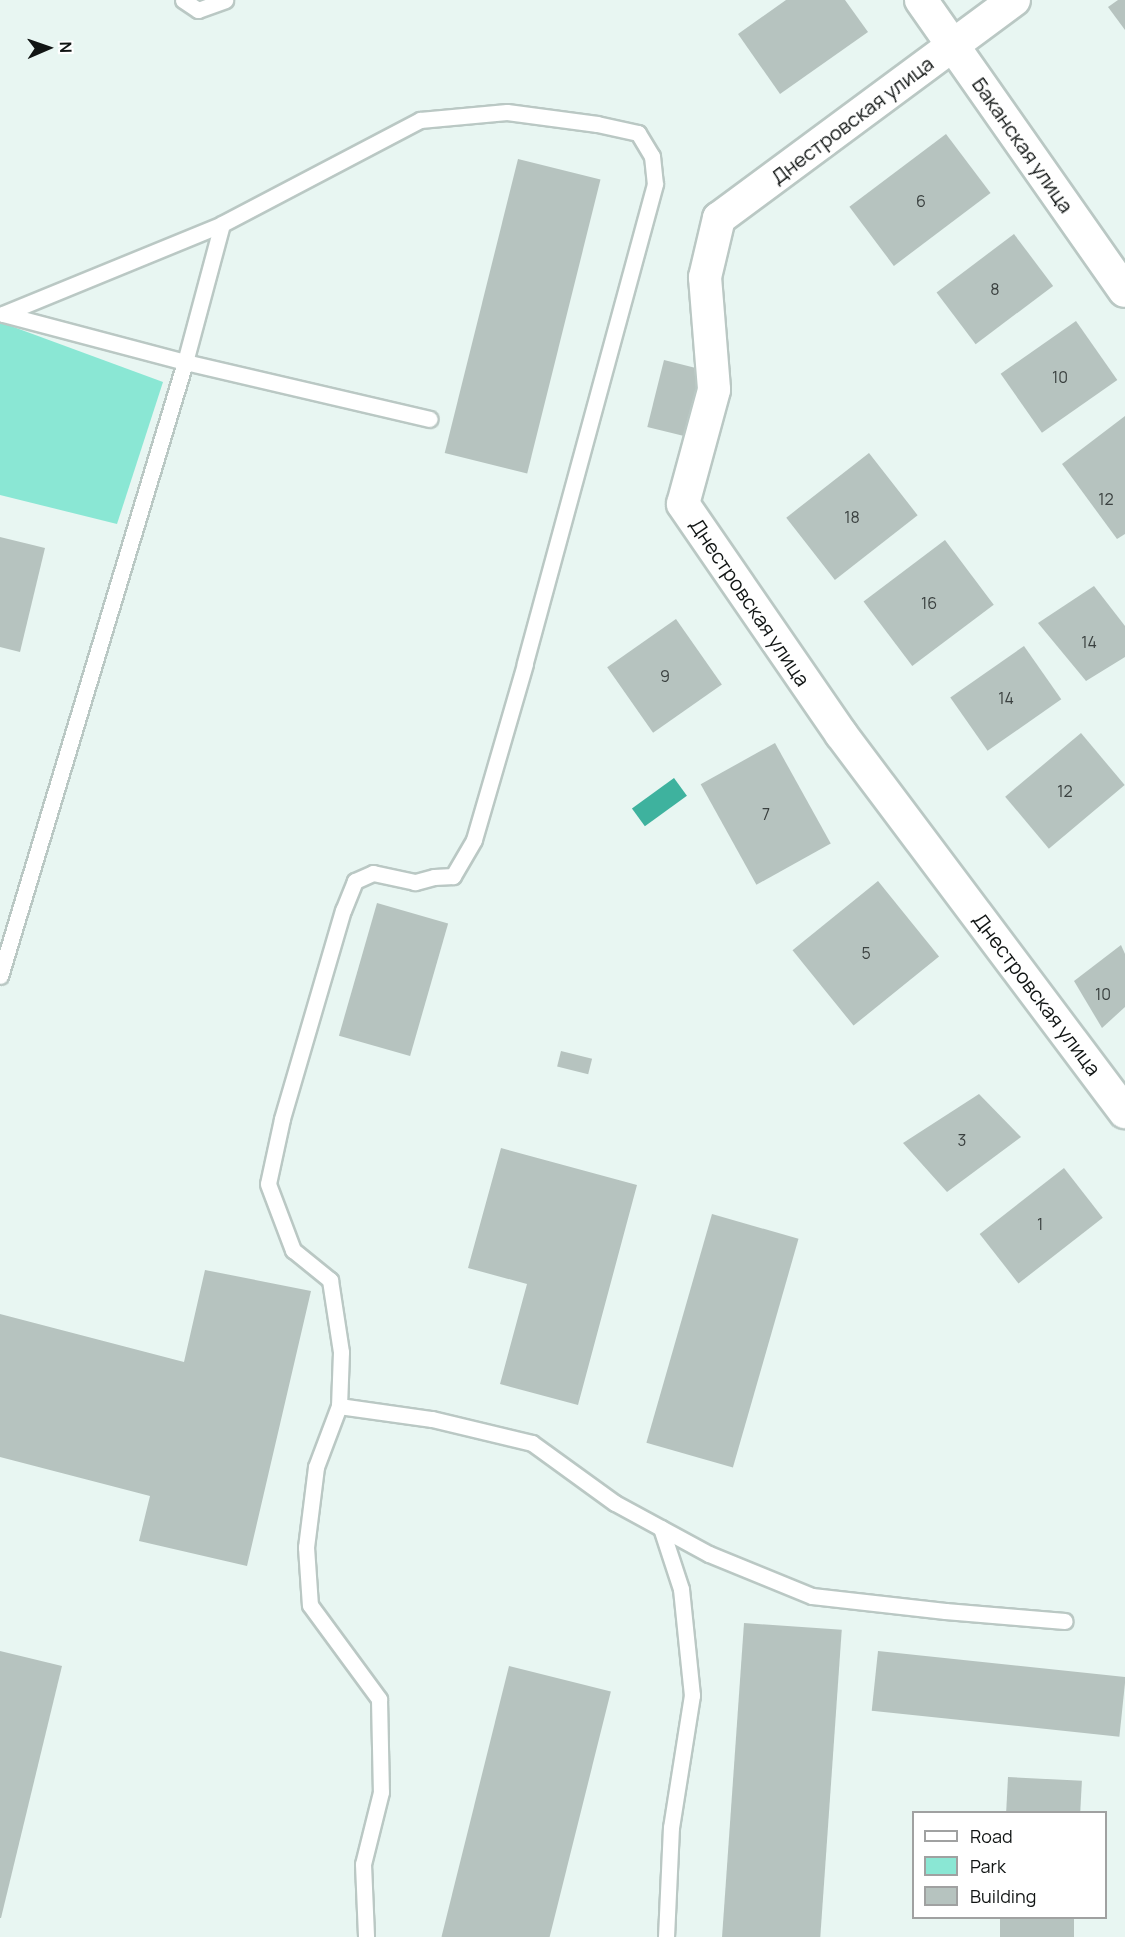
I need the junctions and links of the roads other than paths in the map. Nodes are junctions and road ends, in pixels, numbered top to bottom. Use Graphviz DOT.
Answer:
graph roads {
  1 [pos="183,0"];
  2 [pos="225,0"];
  3 [pos="921,0"];
  4 [pos="1014,0"];
  5 [pos="953,44"];
  6 [pos="222,224"];
  7 [pos="1125,291"];
  8 [pos="2,313"];
  9 [pos="185,362"];
  10 [pos="429,419"];
  11 [pos="0,974"];
  12 [pos="1125,1112"];
  13 [pos="339,1406"];
  14 [pos="661,1528"];
  15 [pos="1065,1621"];
  16 [pos="366,1937"];
  17 [pos="666,1937"];
  1 -- 2 [label="lane"];
  3 -- 5 [label="street, Баканская улица"];
  4 -- 5 [label="street, Днестровская улица"];
  5 -- 7 [label="street, Баканская улица"];
  5 -- 12 [label="street, Днестровская улица"];
  6 -- 8 [label="lane"];
  6 -- 9 [label="lane"];
  6 -- 13 [label="lane"];
  8 -- 9 [label="lane"];
  9 -- 10 [label="lane"];
  9 -- 11 [label="lane"];
  13 -- 14 [label="lane"];
  13 -- 16 [label="lane"];
  14 -- 15 [label="lane"];
  14 -- 17 [label="lane"];
}
